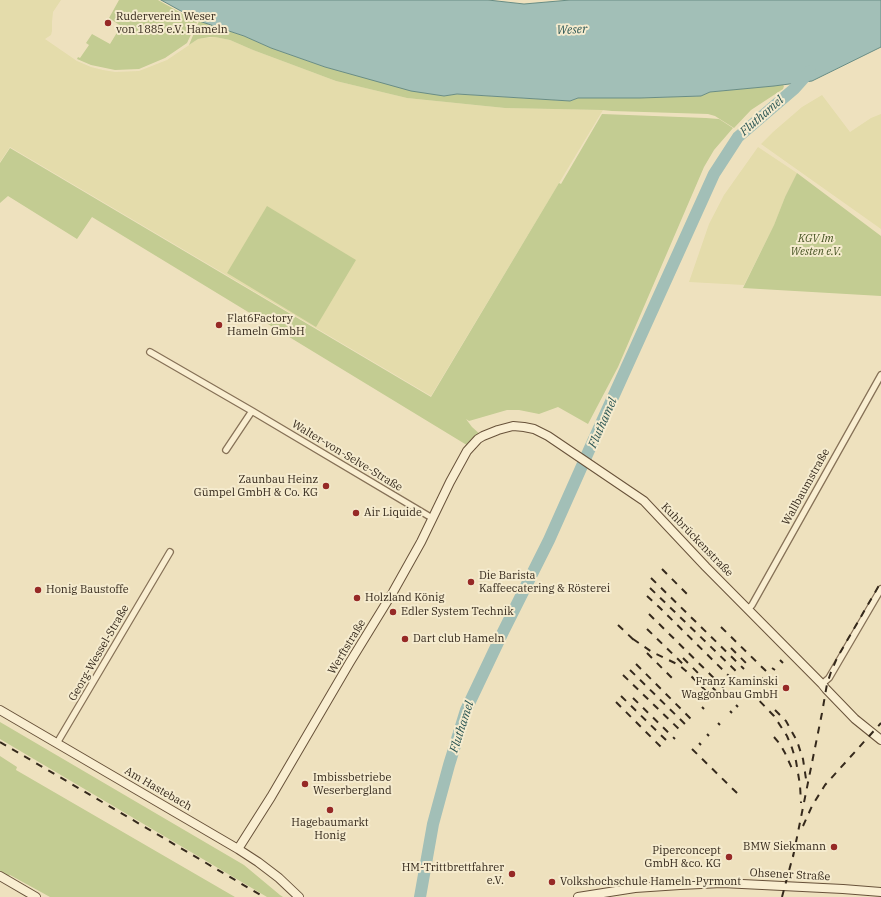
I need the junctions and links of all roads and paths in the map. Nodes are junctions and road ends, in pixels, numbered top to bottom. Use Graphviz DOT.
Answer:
graph roads {
  1 [pos="150,352"];
  2 [pos="881,375"];
  3 [pos="252,411"];
  4 [pos="226,450"];
  5 [pos="467,451"];
  6 [pos="432,518"];
  7 [pos="170,552"];
  8 [pos="881,590"];
  9 [pos="748,609"];
  10 [pos="822,684"];
  11 [pos="0,710"];
  12 [pos="881,740"];
  13 [pos="57,743"];
  14 [pos="238,849"];
  15 [pos="0,876"];
  16 [pos="881,892"];
  17 [pos="36,897"];
  18 [pos="299,897"];
  19 [pos="578,897"];
  1 -- 3 [label="street, Walter-von-Selve-Straße"];
  2 -- 9 [label="street, Wallbaumstraße"];
  3 -- 4 [label="street"];
  3 -- 6 [label="street, Walter-von-Selve-Straße"];
  5 -- 6 [label="street, Werftstraße"];
  5 -- 9 [label="street, Kuhbrückenstraße"];
  6 -- 14 [label="street, Werftstraße"];
  7 -- 13 [label="street, Georg-Wessel-Straße"];
  8 -- 10 [label="street"];
  9 -- 10 [label="street, Kuhbrückenstraße"];
  10 -- 12 [label="street, Kuhbrückenstraße"];
  11 -- 13 [label="street, Am Hastebach"];
  13 -- 14 [label="street, Am Hastebach"];
  14 -- 18 [label="street, Am Hastebach"];
  15 -- 17 [label="street"];
  16 -- 19 [label="street, Ohsener Straße"];
}
